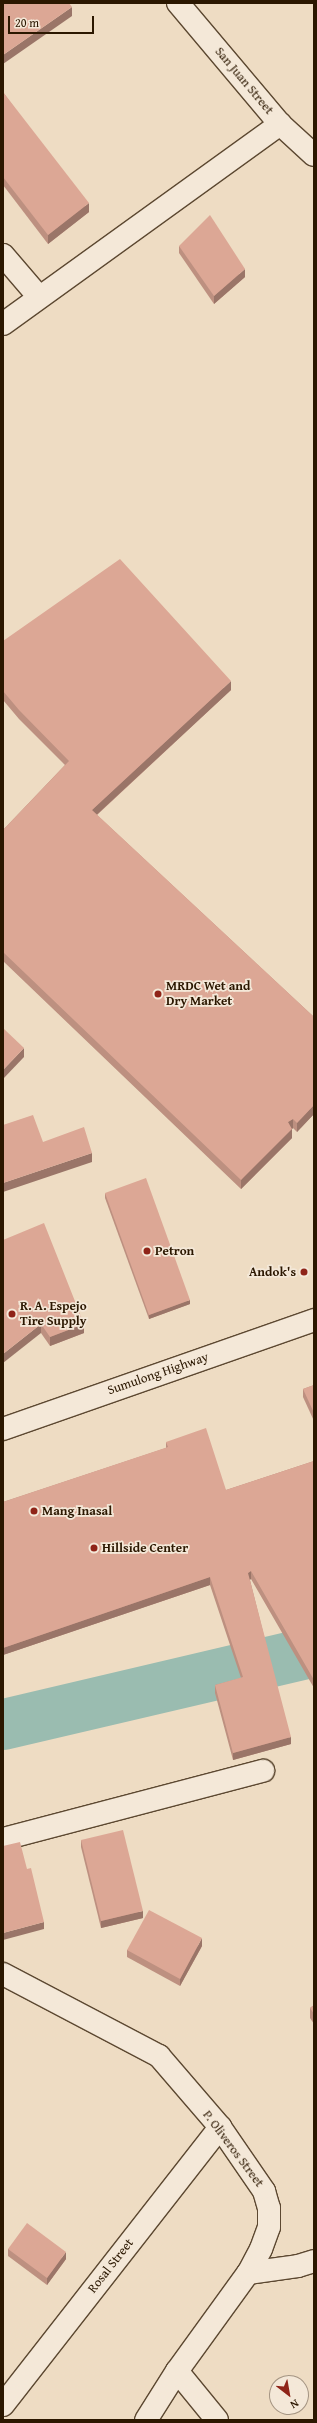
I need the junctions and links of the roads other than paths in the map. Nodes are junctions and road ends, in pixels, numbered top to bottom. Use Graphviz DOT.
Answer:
graph roads {
  1 [pos="178,3"];
  2 [pos="280,124"];
  3 [pos="314,155"];
  4 [pos="3,255"];
  5 [pos="38,298"];
  6 [pos="3,324"];
  7 [pos="314,1320"];
  8 [pos="3,1429"];
  9 [pos="263,1771"];
  10 [pos="3,1839"];
  11 [pos="3,1974"];
  12 [pos="220,2127"];
  13 [pos="314,2261"];
  14 [pos="248,2273"];
  15 [pos="177,2371"];
  16 [pos="3,2405"];
  17 [pos="146,2420"];
  18 [pos="217,2420"];
  1 -- 2 [label="street, San Juan Street"];
  2 -- 3 [label="street, San Juan Street"];
  2 -- 5 [label="street"];
  4 -- 5 [label="street"];
  5 -- 6 [label="street"];
  7 -- 8 [label="street, Sumulong Highway"];
  9 -- 10 [label="street"];
  11 -- 12 [label="street, P. Oliveros Street"];
  12 -- 14 [label="street, P. Oliveros Street"];
  12 -- 16 [label="street, Rosal Street"];
  13 -- 14 [label="street"];
  14 -- 15 [label="street, P. Oliveros Street"];
  15 -- 17 [label="street, P. Oliveros Street"];
  15 -- 18 [label="street"];
}
